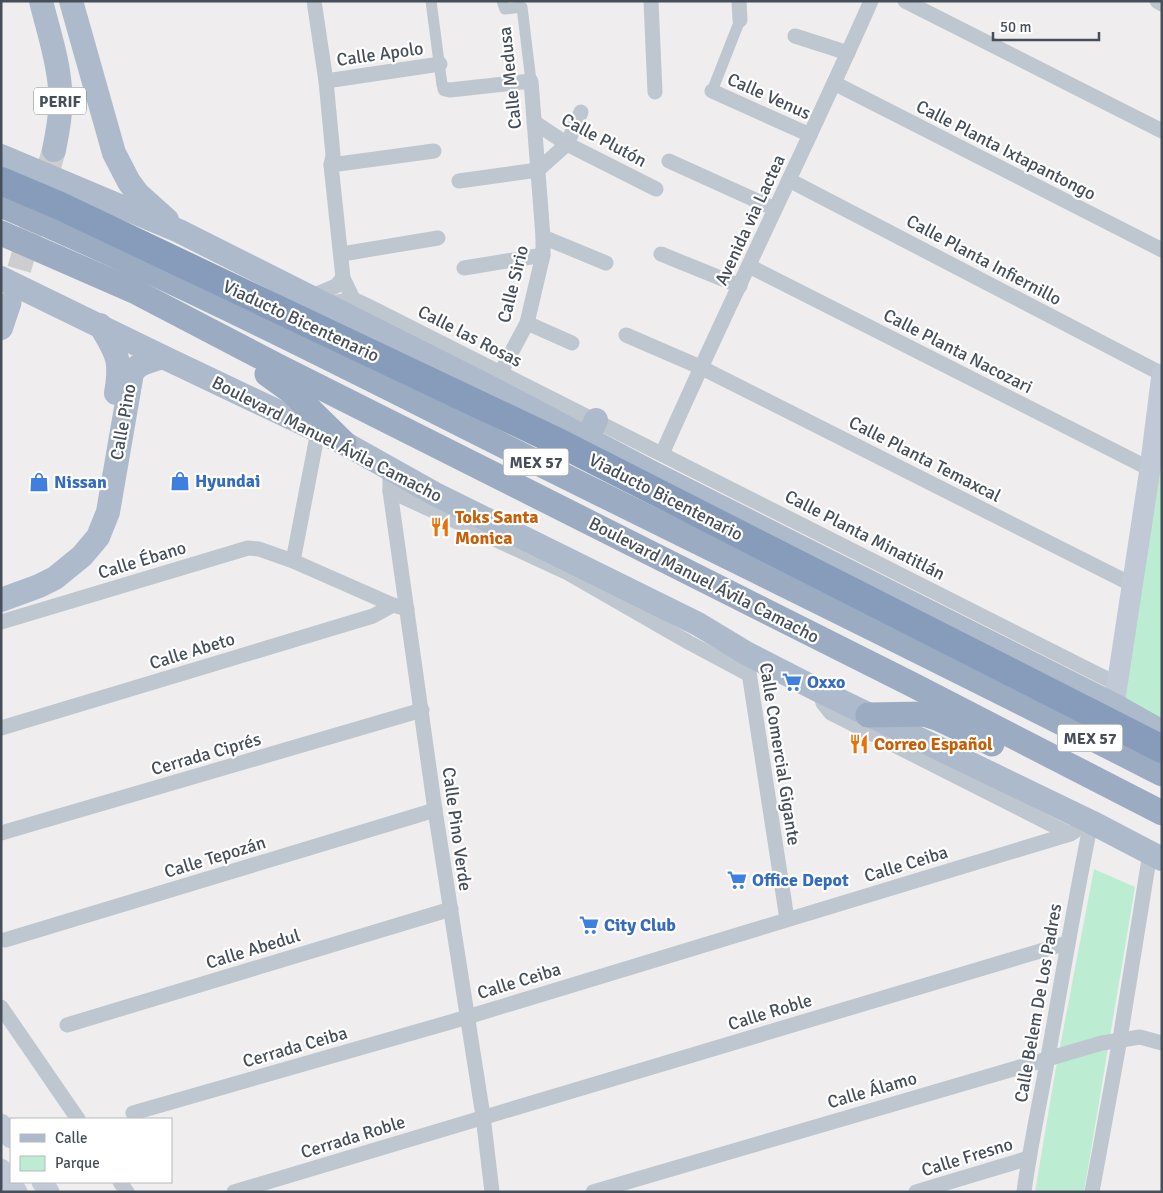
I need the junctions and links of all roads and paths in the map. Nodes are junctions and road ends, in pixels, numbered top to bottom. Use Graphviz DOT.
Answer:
graph roads {
  1 [pos="41,1"];
  2 [pos="71,1"];
  3 [pos="314,1"];
  4 [pos="431,1"];
  5 [pos="502,1"];
  6 [pos="651,1"];
  7 [pos="739,1"];
  8 [pos="871,1"];
  9 [pos="904,1"];
  10 [pos="1157,1"];
  11 [pos="1162,4"];
  12 [pos="740,20"];
  13 [pos="795,36"];
  14 [pos="848,54"];
  15 [pos="440,64"];
  16 [pos="326,81"];
  17 [pos="531,81"];
  18 [pos="834,83"];
  19 [pos="445,89"];
  20 [pos="712,91"];
  21 [pos="655,92"];
  22 [pos="581,112"];
  23 [pos="534,122"];
  24 [pos="1162,131"];
  25 [pos="810,135"];
  26 [pos="566,144"];
  27 [pos="54,150"];
  28 [pos="434,151"];
  29 [pos="1,156"];
  30 [pos="334,161"];
  31 [pos="670,161"];
  32 [pos="538,170"];
  33 [pos="789,180"];
  34 [pos="1,181"];
  35 [pos="459,181"];
  36 [pos="656,190"];
  37 [pos="1,205"];
  38 [pos="775,209"];
  39 [pos="179,231"];
  40 [pos="1,233"];
  41 [pos="543,237"];
  42 [pos="438,238"];
  43 [pos="1162,250"];
  44 [pos="346,253"];
  45 [pos="661,254"];
  46 [pos="543,255"];
  47 [pos="606,262"];
  48 [pos="749,266"];
  49 [pos="464,268"];
  50 [pos="1,278"];
  51 [pos="343,278"];
  52 [pos="740,286"];
  53 [pos="134,291"];
  54 [pos="353,298"];
  55 [pos="318,301"];
  56 [pos="9,304"];
  57 [pos="527,323"];
  58 [pos="100,325"];
  59 [pos="1,328"];
  60 [pos="626,335"];
  61 [pos="572,343"];
  62 [pos="163,358"];
  63 [pos="700,367"];
  64 [pos="501,372"];
  65 [pos="1162,374"];
  66 [pos="592,429"];
  67 [pos="318,431"];
  68 [pos="344,444"];
  69 [pos="662,454"];
  70 [pos="1150,470"];
  71 [pos="390,481"];
  72 [pos="293,561"];
  73 [pos="1,586"];
  74 [pos="1132,586"];
  75 [pos="1,600"];
  76 [pos="400,607"];
  77 [pos="1,622"];
  78 [pos="747,664"];
  79 [pos="820,691"];
  80 [pos="1088,693"];
  81 [pos="1116,695"];
  82 [pos="1019,701"];
  83 [pos="422,710"];
  84 [pos="868,715"];
  85 [pos="1,728"];
  86 [pos="1162,732"];
  87 [pos="1162,749"];
  88 [pos="1079,771"];
  89 [pos="1162,774"];
  90 [pos="435,810"];
  91 [pos="1162,813"];
  92 [pos="1092,822"];
  93 [pos="1,833"];
  94 [pos="1070,834"];
  95 [pos="1158,860"];
  96 [pos="451,909"];
  97 [pos="787,919"];
  98 [pos="5,940"];
  99 [pos="1067,943"];
  100 [pos="1,1007"];
  101 [pos="467,1016"];
  102 [pos="67,1025"];
  103 [pos="1120,1039"];
  104 [pos="1162,1043"];
  105 [pos="1048,1058"];
  106 [pos="133,1113"];
  107 [pos="483,1116"];
  108 [pos="77,1118"];
  109 [pos="1,1124"];
  110 [pos="10,1137"];
  111 [pos="1029,1158"];
  112 [pos="1,1170"];
  113 [pos="10,1182"];
  114 [pos="234,1192"];
  115 [pos="492,1192"];
  116 [pos="593,1192"];
  117 [pos="916,1192"];
  118 [pos="1024,1192"];
  119 [pos="1092,1192"];
  1 -- 27 [label="main road, PERIF"];
  2 -- 39 [label="main road"];
  3 -- 16 [label="street"];
  4 -- 15 [label="street"];
  5 -- 17 [label="street, Calle Medusa"];
  6 -- 21 [label="street"];
  7 -- 12 [label="street"];
  8 -- 14 [label="street, Avenida via Lactea"];
  9 -- 24 [label="street"];
  10 -- 11 [label="street"];
  12 -- 20 [label="street"];
  13 -- 14 [label="street"];
  14 -- 18 [label="street, Avenida via Lactea"];
  15 -- 16 [label="street, Calle Apolo"];
  15 -- 19 [label="street"];
  16 -- 30 [label="street"];
  17 -- 19 [label="street"];
  17 -- 23 [label="street, Calle Medusa"];
  18 -- 25 [label="street, Avenida via Lactea"];
  18 -- 43 [label="street, Calle Planta Ixtapantongo"];
  20 -- 25 [label="street, Calle Venus"];
  22 -- 26 [label="street"];
  23 -- 26 [label="street, Calle Plutón"];
  23 -- 32 [label="street, Calle Medusa"];
  25 -- 33 [label="street, Avenida via Lactea"];
  26 -- 32 [label="street"];
  26 -- 36 [label="street, Calle Plutón"];
  28 -- 30 [label="street"];
  29 -- 39 [label="main road"];
  30 -- 44 [label="street"];
  31 -- 38 [label="street"];
  32 -- 35 [label="street"];
  32 -- 41 [label="street, Calle Sirio"];
  33 -- 38 [label="street, Avenida via Lactea"];
  33 -- 65 [label="street, Calle Planta Infiernillo"];
  34 -- 87 [label="highway, Viaducto Bicentenario"];
  37 -- 82 [label="highway, Boulevard Manuel Ávila Camacho / MEX 57"];
  38 -- 48 [label="street, Avenida via Lactea"];
  39 -- 55 [label="main road"];
  40 -- 53 [label="highway, Boulevard Manuel Ávila Camacho / MEX 57"];
  41 -- 46 [label="street, Calle Sirio"];
  41 -- 47 [label="street"];
  42 -- 44 [label="street"];
  44 -- 51 [label="street"];
  44 -- 54 [label="street"];
  45 -- 52 [label="street"];
  46 -- 49 [label="street"];
  46 -- 57 [label="street, Calle Sirio"];
  48 -- 52 [label="street, Avenida via Lactea"];
  48 -- 70 [label="street, Calle Planta Nacozari"];
  50 -- 58 [label="main road, Boulevard Manuel Ávila Camacho"];
  51 -- 54 [label="street"];
  51 -- 55 [label="street"];
  52 -- 63 [label="street, Avenida via Lactea"];
  53 -- 68 [label="highway"];
  53 -- 88 [label="highway, Boulevard Manuel Ávila Camacho / MEX 57"];
  54 -- 55 [label="street"];
  54 -- 64 [label="street, Calle las Rosas"];
  55 -- 66 [label="main road"];
  56 -- 59 [label="main road"];
  57 -- 61 [label="street"];
  57 -- 64 [label="street, Calle Sirio"];
  58 -- 62 [label="main road, Boulevard Manuel Ávila Camacho"];
  58 -- 73 [label="main road, Calle Pino"];
  60 -- 63 [label="street, Calle Planta Temaxcal"];
  62 -- 67 [label="main road, Boulevard Manuel Ávila Camacho"];
  62 -- 75 [label="main road, Calle Pino"];
  63 -- 69 [label="street, Avenida via Lactea"];
  63 -- 74 [label="street, Calle Planta Temaxcal"];
  64 -- 66 [label="street, Calle las Rosas"];
  65 -- 70 [label="main road"];
  66 -- 69 [label="street, Calle Planta Minatitlán"];
  66 -- 80 [label="main road"];
  67 -- 68 [label="main road, Boulevard Manuel Ávila Camacho"];
  67 -- 72 [label="street"];
  68 -- 71 [label="main road, Boulevard Manuel Ávila Camacho"];
  69 -- 81 [label="street, Calle Planta Minatitlán"];
  70 -- 74 [label="main road"];
  71 -- 76 [label="street, Calle Pino Verde"];
  71 -- 78 [label="main road, Boulevard Manuel Ávila Camacho"];
  72 -- 76 [label="street, Calle Ébano"];
  72 -- 77 [label="street, Calle Ébano"];
  74 -- 81 [label="main road"];
  76 -- 83 [label="street, Calle Pino Verde"];
  76 -- 85 [label="street, Calle Abeto"];
  78 -- 79 [label="main road, Boulevard Manuel Ávila Camacho"];
  78 -- 97 [label="street, Calle Comercial Gigante"];
  79 -- 84 [label="main road, Boulevard Manuel Ávila Camacho"];
  79 -- 94 [label="street"];
  80 -- 81 [label="main road"];
  80 -- 82 [label="highway"];
  81 -- 86 [label="main road"];
  82 -- 89 [label="highway, Boulevard Manuel Ávila Camacho / MEX 57"];
  83 -- 90 [label="street, Calle Pino Verde"];
  83 -- 93 [label="street, Cerrada Ciprés"];
  84 -- 88 [label="highway"];
  84 -- 92 [label="main road, Boulevard Manuel Ávila Camacho"];
  88 -- 91 [label="highway, Boulevard Manuel Ávila Camacho / MEX 57"];
  90 -- 96 [label="street, Calle Pino Verde"];
  90 -- 98 [label="street, Calle Tepozán"];
  92 -- 94 [label="street, Calle Ceiba"];
  92 -- 95 [label="main road, Boulevard Manuel Ávila Camacho"];
  92 -- 99 [label="street, Calle Belem De Los Padres"];
  94 -- 97 [label="street, Calle Ceiba"];
  95 -- 103 [label="street"];
  96 -- 101 [label="street, Calle Pino Verde"];
  96 -- 102 [label="street, Calle Abedul"];
  97 -- 101 [label="street, Calle Ceiba"];
  99 -- 105 [label="street, Calle Belem De Los Padres"];
  99 -- 107 [label="street, Calle Roble"];
  100 -- 108 [label="street"];
  101 -- 106 [label="street, Cerrada Ceiba"];
  101 -- 107 [label="street, Calle Pino Verde"];
  103 -- 104 [label="street, Calle Álamo"];
  103 -- 105 [label="street, Calle Álamo"];
  103 -- 119 [label="street"];
  105 -- 111 [label="street, Calle Belem De Los Padres"];
  105 -- 116 [label="street, Calle Álamo"];
  107 -- 114 [label="street, Cerrada Roble"];
  107 -- 115 [label="street, Calle Pino Verde"];
  109 -- 110 [label="main road"];
  111 -- 117 [label="street, Calle Fresno"];
  111 -- 118 [label="street, Calle Belem De Los Padres"];
  112 -- 113 [label="main road"];
}
